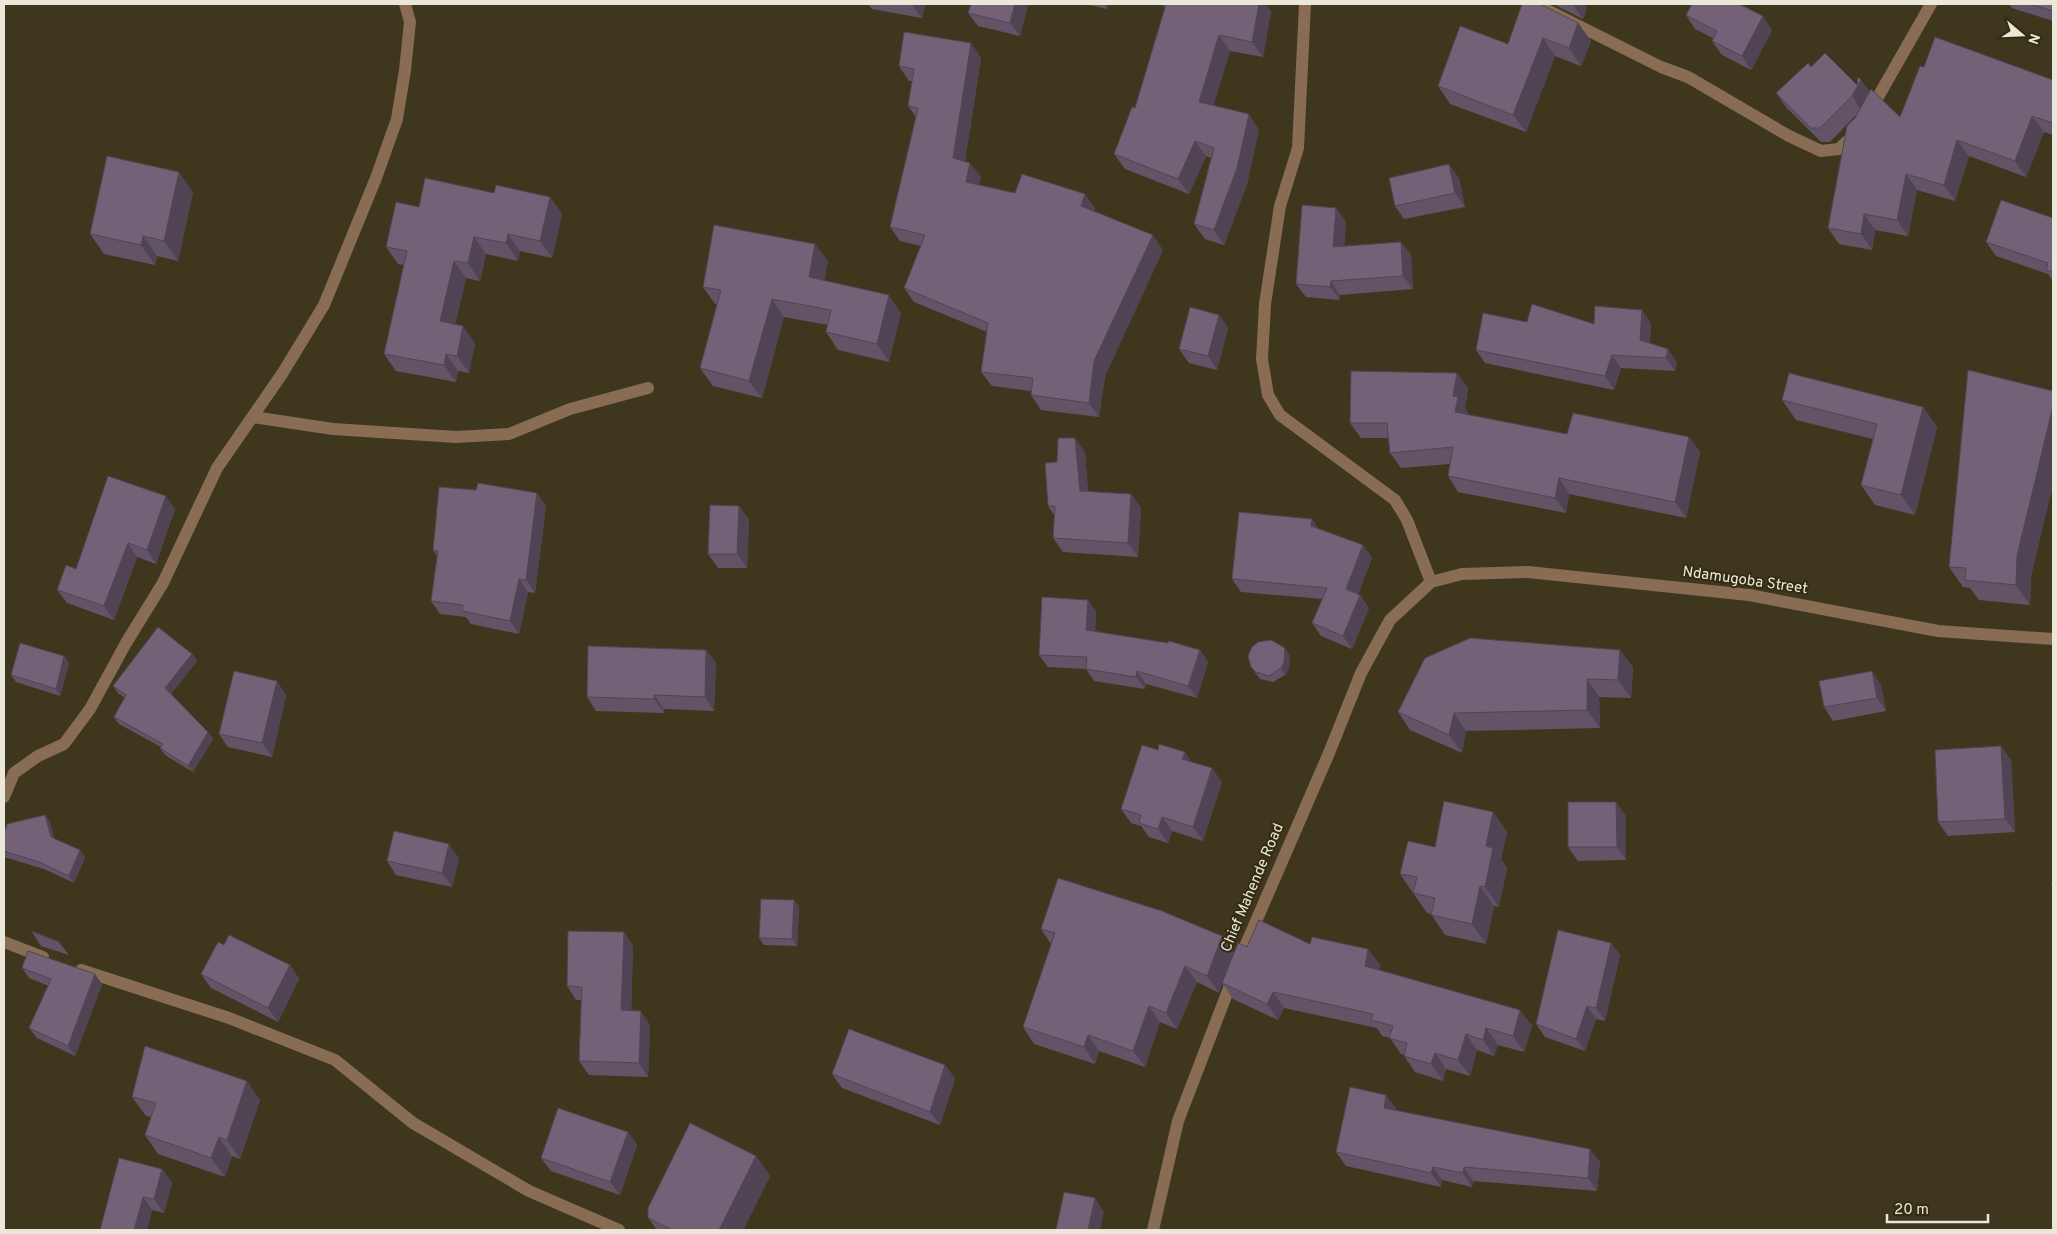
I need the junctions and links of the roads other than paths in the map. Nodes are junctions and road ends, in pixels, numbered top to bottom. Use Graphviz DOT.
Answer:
graph roads {
  1 [pos="405,4"];
  2 [pos="1305,4"];
  3 [pos="1535,4"];
  4 [pos="1931,4"];
  5 [pos="648,388"];
  6 [pos="253,417"];
  7 [pos="1431,582"];
  8 [pos="2053,639"];
  9 [pos="4,797"];
  10 [pos="4,942"];
  11 [pos="619,1230"];
  12 [pos="1153,1230"];
  1 -- 6 [label="street"];
  2 -- 7 [label="street"];
  3 -- 4 [label="street"];
  5 -- 6 [label="street"];
  6 -- 9 [label="street"];
  7 -- 8 [label="street, Ndamugoba Street"];
  7 -- 12 [label="street, Chief Mahende Road"];
  10 -- 11 [label="street"];
}
